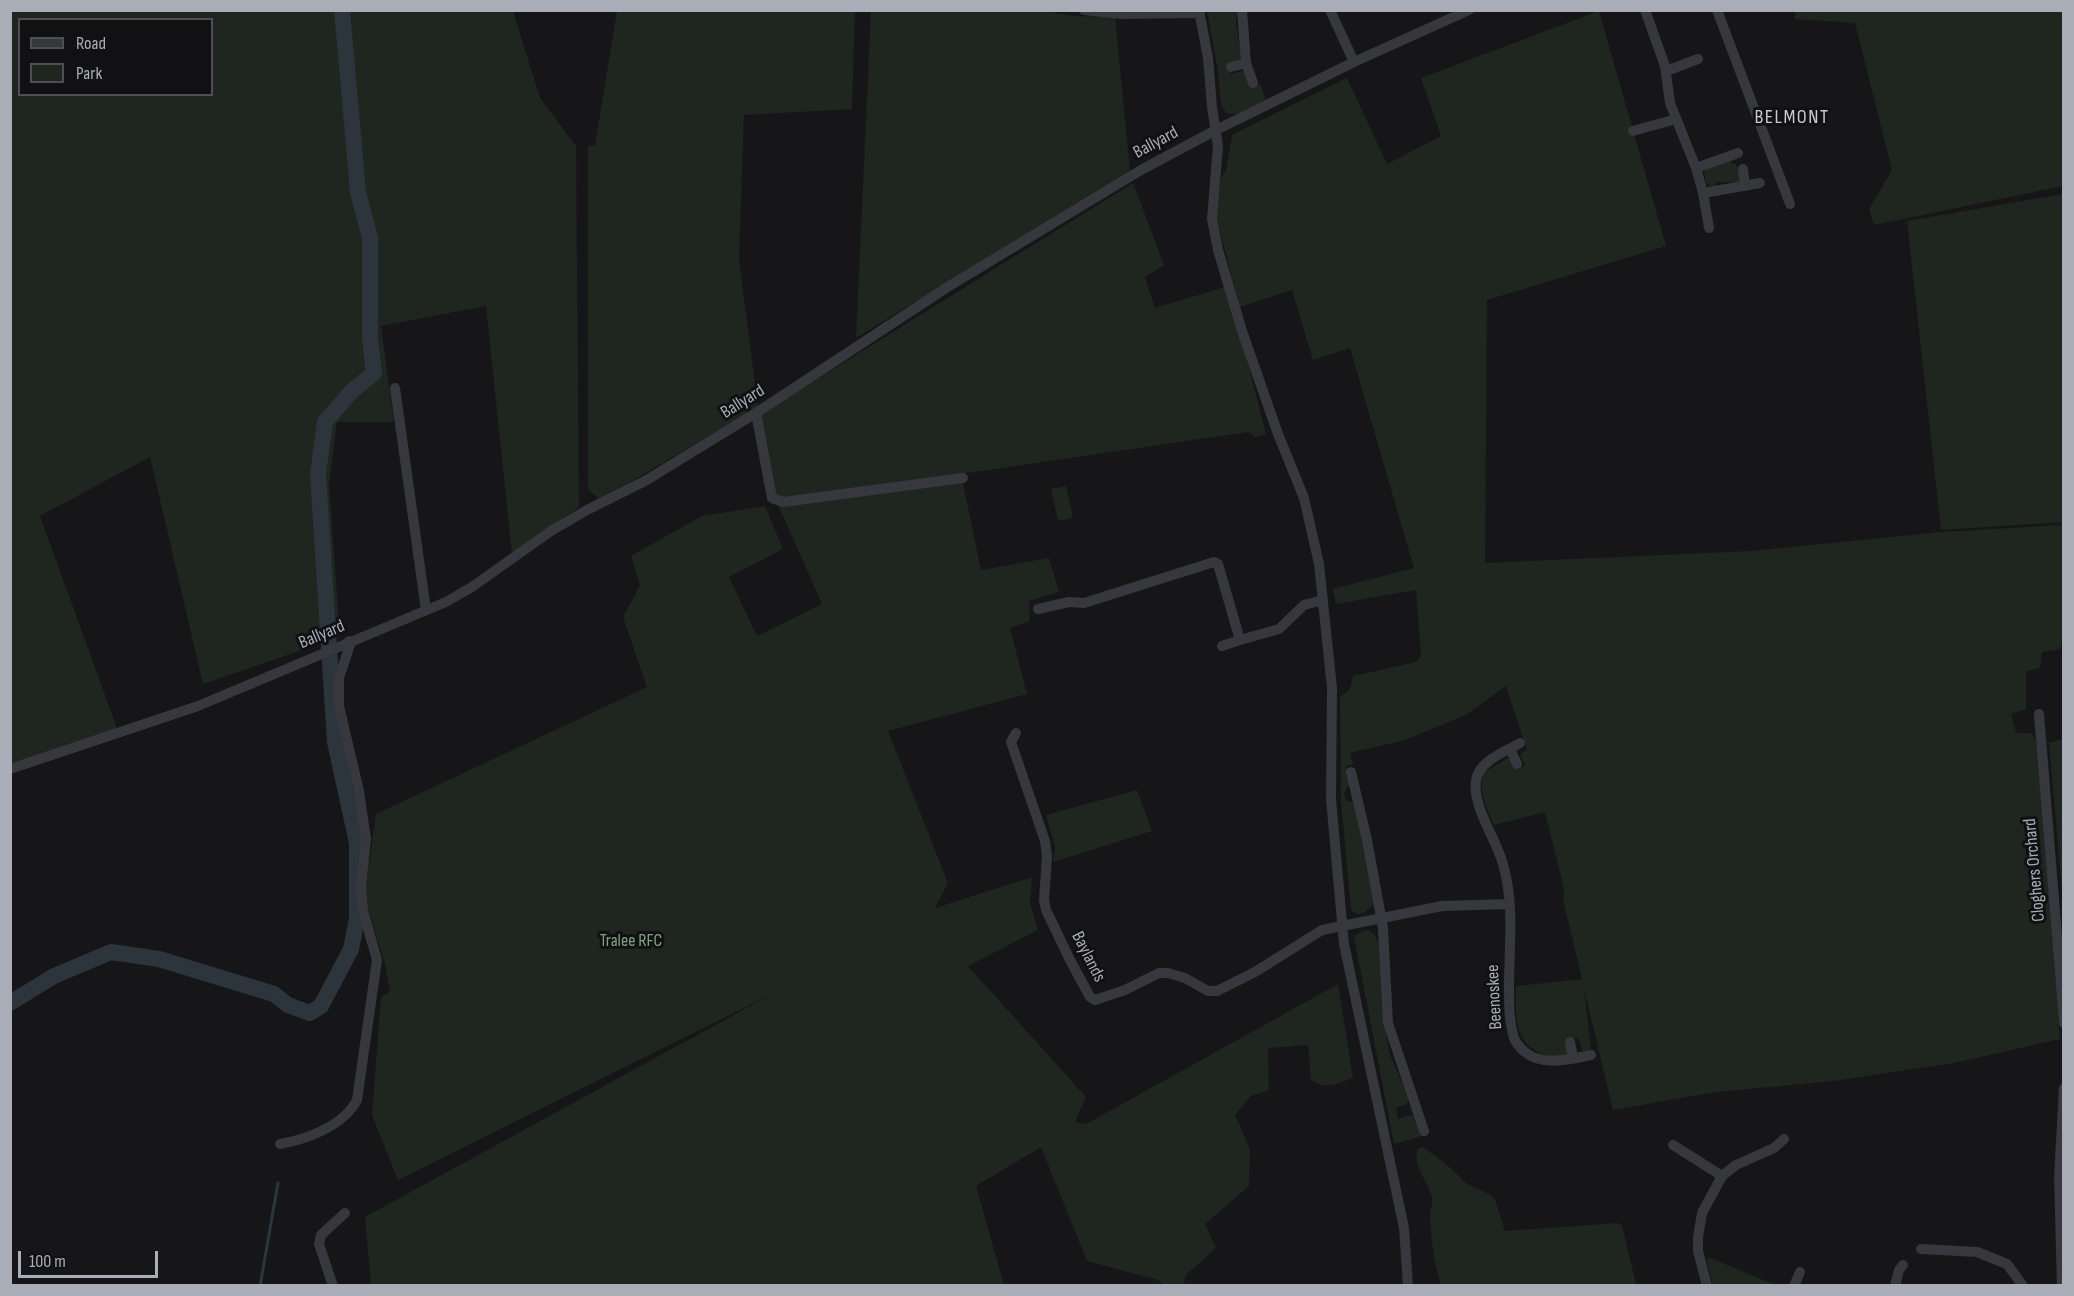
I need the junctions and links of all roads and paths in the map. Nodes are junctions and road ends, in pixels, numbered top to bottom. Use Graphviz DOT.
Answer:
graph roads {
  1 [pos="1084,10"];
  2 [pos="1242,10"];
  3 [pos="1330,10"];
  4 [pos="1469,10"];
  5 [pos="1645,10"];
  6 [pos="1717,10"];
  7 [pos="1199,12"];
  8 [pos="1449,15"];
  9 [pos="1698,58"];
  10 [pos="1354,62"];
  11 [pos="1246,63"];
  12 [pos="1231,67"];
  13 [pos="1666,71"];
  14 [pos="1253,83"];
  15 [pos="1676,119"];
  16 [pos="1216,130"];
  17 [pos="1633,131"];
  18 [pos="1737,153"];
  19 [pos="1696,168"];
  20 [pos="1743,169"];
  21 [pos="1760,183"];
  22 [pos="1745,186"];
  23 [pos="1703,193"];
  24 [pos="1790,204"];
  25 [pos="1709,228"];
  26 [pos="395,388"];
  27 [pos="756,413"];
  28 [pos="963,478"];
  29 [pos="1323,600"];
  30 [pos="1038,609"];
  31 [pos="426,610"];
  32 [pos="1240,640"];
  33 [pos="344,643"];
  34 [pos="1222,646"];
  35 [pos="2039,714"];
  36 [pos="1016,733"];
  37 [pos="1517,764"];
  38 [pos="10,769"];
  39 [pos="1351,772"];
  40 [pos="1509,904"];
  41 [pos="1382,919"];
  42 [pos="1342,925"];
  43 [pos="2064,1023"];
  44 [pos="1570,1042"];
  45 [pos="1591,1055"];
  46 [pos="1573,1058"];
  47 [pos="2064,1088"];
  48 [pos="1424,1131"];
  49 [pos="1784,1139"];
  50 [pos="280,1144"];
  51 [pos="1673,1145"];
  52 [pos="1722,1176"];
  53 [pos="345,1213"];
  54 [pos="1921,1249"];
  55 [pos="1903,1265"];
  56 [pos="1800,1272"];
  57 [pos="333,1286"];
  58 [pos="1408,1286"];
  59 [pos="1707,1286"];
  60 [pos="1794,1286"];
  61 [pos="1895,1286"];
  62 [pos="2023,1286"];
  63 [pos="2062,1286"];
  1 -- 7 [label="street"];
  2 -- 11 [label="street"];
  3 -- 10 [label="street"];
  4 -- 8 [label="street, Ballyard"];
  5 -- 13 [label="street"];
  6 -- 24 [label="street"];
  7 -- 16 [label="street"];
  8 -- 10 [label="street, Ballyard"];
  9 -- 13 [label="street"];
  10 -- 16 [label="street, Ballyard"];
  11 -- 12 [label="street"];
  11 -- 14 [label="street"];
  13 -- 15 [label="street"];
  15 -- 17 [label="street"];
  15 -- 19 [label="street"];
  16 -- 27 [label="street, Ballyard"];
  16 -- 29 [label="street"];
  18 -- 19 [label="street"];
  19 -- 23 [label="street"];
  20 -- 22 [label="street"];
  21 -- 22 [label="street"];
  22 -- 23 [label="street"];
  23 -- 25 [label="street"];
  26 -- 31 [label="street"];
  27 -- 28 [label="street"];
  27 -- 31 [label="street, Ballyard"];
  29 -- 32 [label="street"];
  29 -- 42 [label="street"];
  30 -- 32 [label="street"];
  31 -- 33 [label="street, Ballyard"];
  32 -- 34 [label="street"];
  33 -- 38 [label="street, Ballyard"];
  33 -- 50 [label="street"];
  35 -- 43 [label="street, Cloghers Orchard"];
  36 -- 42 [label="street, Baylands"];
  37 -- 40 [label="street, Beenoskee"];
  39 -- 41 [label="street"];
  40 -- 41 [label="street"];
  40 -- 46 [label="street, Beenoskee"];
  41 -- 42 [label="street"];
  41 -- 48 [label="street"];
  42 -- 58 [label="street"];
  44 -- 46 [label="street"];
  45 -- 46 [label="street, Beenoskee"];
  47 -- 63 [label="street"];
  49 -- 52 [label="street"];
  51 -- 52 [label="street"];
  52 -- 59 [label="street"];
  53 -- 57 [label="street"];
  54 -- 62 [label="street"];
  55 -- 61 [label="street"];
  56 -- 60 [label="street"];
}
